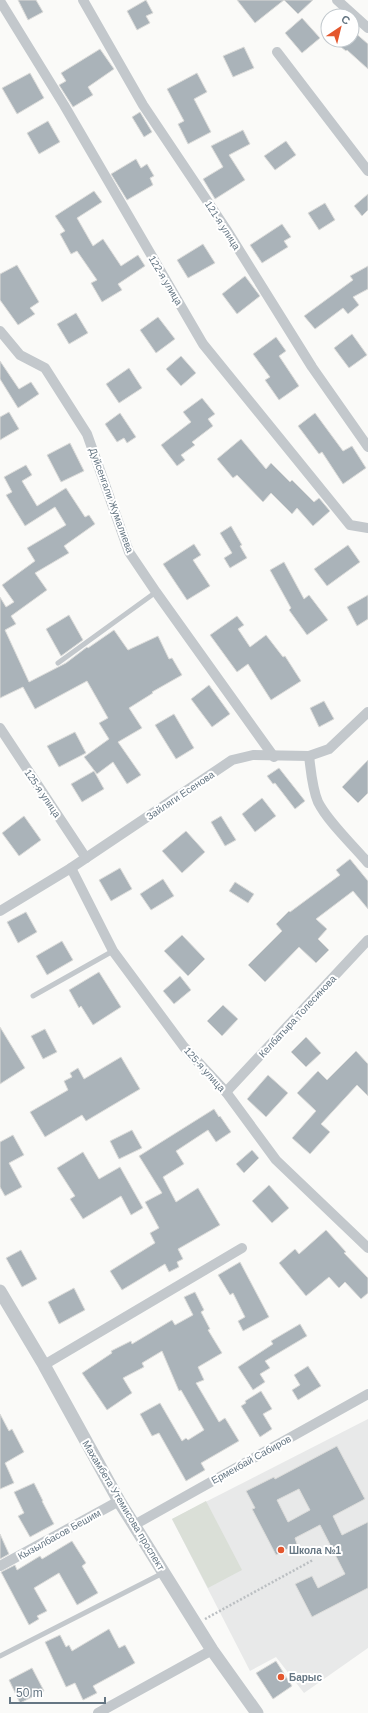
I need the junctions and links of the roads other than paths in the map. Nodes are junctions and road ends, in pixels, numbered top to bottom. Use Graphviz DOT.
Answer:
graph roads {
  1 [pos="83,0"];
  2 [pos="337,0"];
  3 [pos="0,1"];
  4 [pos="368,28"];
  5 [pos="277,52"];
  6 [pos="368,171"];
  7 [pos="0,330"];
  8 [pos="368,447"];
  9 [pos="368,528"];
  10 [pos="156,592"];
  11 [pos="58,663"];
  12 [pos="368,712"];
  13 [pos="0,728"];
  14 [pos="309,756"];
  15 [pos="274,757"];
  16 [pos="86,858"];
  17 [pos="368,863"];
  18 [pos="71,868"];
  19 [pos="0,911"];
  20 [pos="368,940"];
  21 [pos="113,951"];
  22 [pos="33,996"];
  23 [pos="226,1092"];
  24 [pos="242,1248"];
  25 [pos="368,1248"];
  26 [pos="1,1297"];
  27 [pos="44,1365"];
  28 [pos="368,1394"];
  29 [pos="119,1501"];
  30 [pos="134,1525"];
  31 [pos="0,1566"];
  32 [pos="163,1572"];
  33 [pos="212,1650"];
  34 [pos="0,1656"];
  35 [pos="98,1713"];
  36 [pos="257,1713"];
  1 -- 8 [label="street, 121-я улица"];
  2 -- 4 [label="street"];
  3 -- 9 [label="street, 122-я улица"];
  5 -- 6 [label="street"];
  7 -- 10 [label="street, Дуйсенгали Жумалиева"];
  10 -- 11 [label="lane"];
  10 -- 15 [label="street, Дуйсенгали Жумалиева"];
  12 -- 14 [label="street, Зайляги Есенова"];
  13 -- 16 [label="street, 125-я улица"];
  14 -- 15 [label="street, Зайляги Есенова"];
  14 -- 17 [label="street"];
  15 -- 16 [label="street, Зайляги Есенова"];
  16 -- 18 [label="street, Зайляги Есенова"];
  18 -- 19 [label="street, Зайляги Есенова"];
  18 -- 21 [label="street, 125-я улица"];
  20 -- 23 [label="street, Келбатыра Толесинова"];
  21 -- 22 [label="lane"];
  21 -- 23 [label="street, 125-я улица"];
  23 -- 25 [label="street, 125-я улица"];
  24 -- 27 [label="street"];
  26 -- 27 [label="street, Махамбета Утемисова проспект"];
  27 -- 29 [label="street, Махамбета Утемисова проспект"];
  28 -- 30 [label="street, Ермекбай Сабиров"];
  29 -- 30 [label="street, Махамбета Утемисова проспект"];
  29 -- 31 [label="street, Кызылбасов Бешим"];
  30 -- 32 [label="street, Махамбета Утемисова проспект"];
  32 -- 33 [label="street, Махамбета Утемисова проспект"];
  32 -- 34 [label="lane"];
  33 -- 35 [label="street"];
  33 -- 36 [label="street, Махамбета Утемисова проспект"];
}
